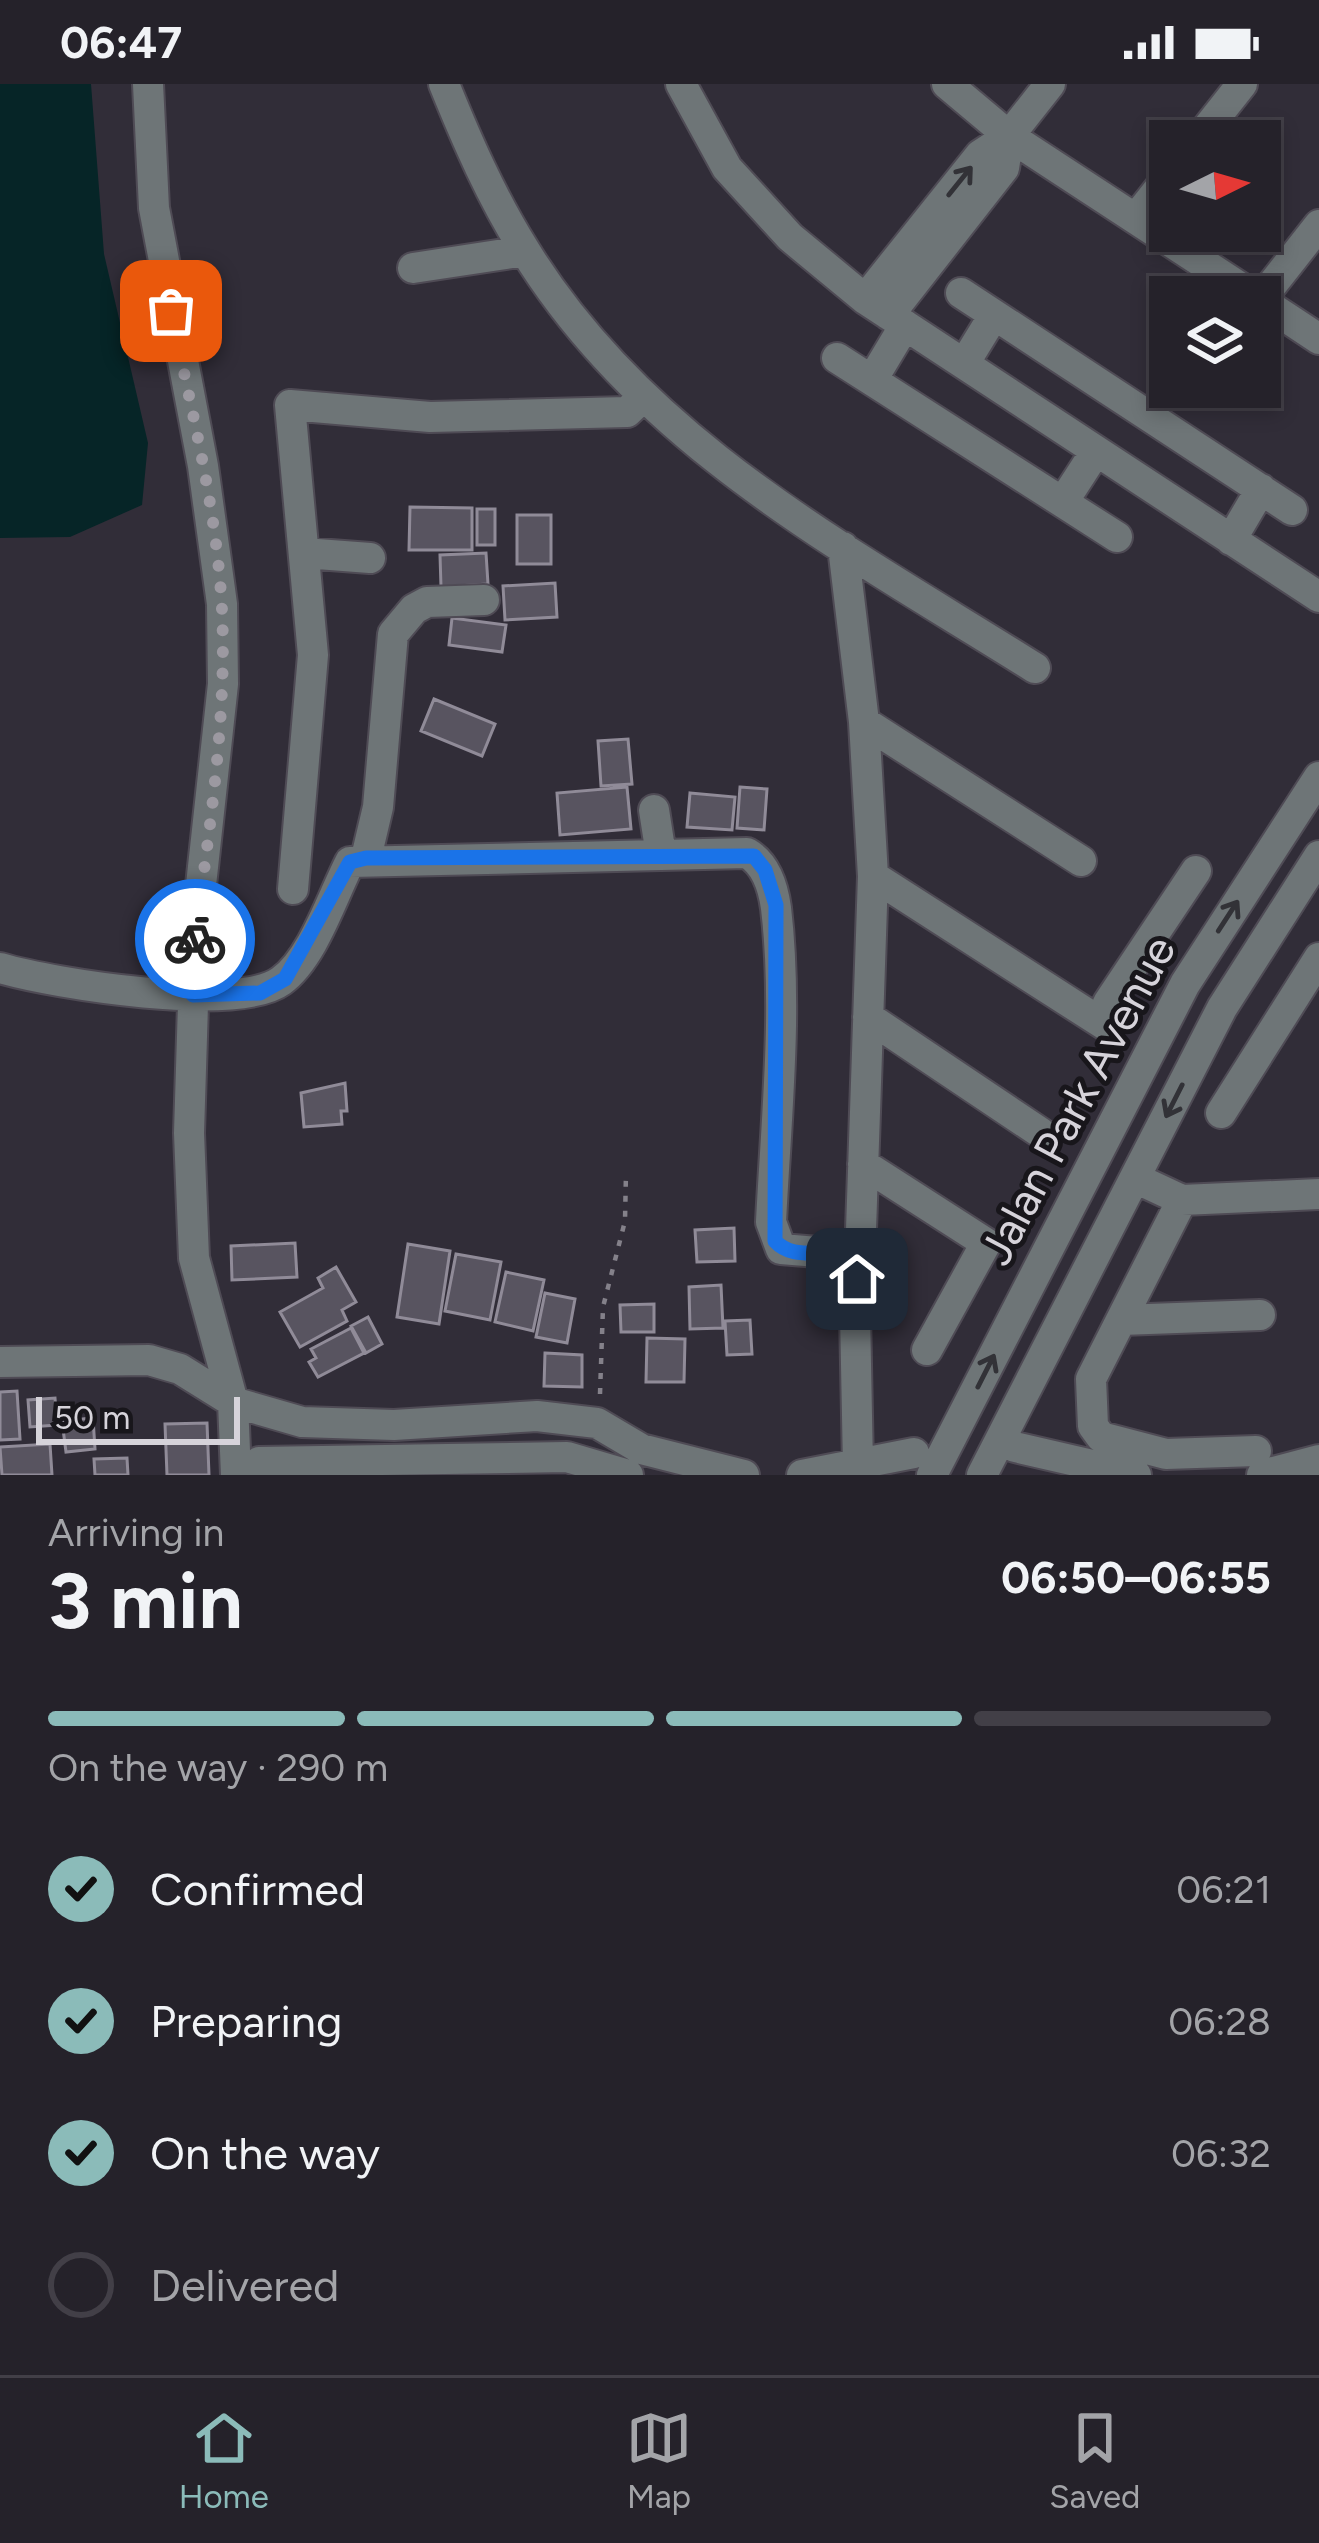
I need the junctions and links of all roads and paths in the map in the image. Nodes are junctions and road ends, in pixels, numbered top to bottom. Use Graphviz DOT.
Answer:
graph roads {
  1 [pos="148,84"];
  2 [pos="444,84"];
  3 [pos="681,84"];
  4 [pos="946,84"];
  5 [pos="1050,84"];
  6 [pos="1241,84"];
  7 [pos="1213,120"];
  8 [pos="1009,136"];
  9 [pos="1149,202"];
  10 [pos="1136,218"];
  11 [pos="1319,225"];
  12 [pos="525,251"];
  13 [pos="413,268"];
  14 [pos="1223,276"];
  15 [pos="1277,276"];
  16 [pos="961,293"];
  17 [pos="887,313"];
  18 [pos="1281,314"];
  19 [pos="994,315"];
  20 [pos="1319,339"];
  21 [pos="837,358"];
  22 [pos="964,364"];
  23 [pos="872,380"];
  24 [pos="643,397"];
  25 [pos="1096,451"];
  26 [pos="1261,489"];
  27 [pos="1064,502"];
  28 [pos="1292,510"];
  29 [pos="1117,537"];
  30 [pos="1231,540"];
  31 [pos="843,548"];
  32 [pos="304,553"];
  33 [pos="370,558"];
  34 [pos="1319,597"];
  35 [pos="484,600"];
  36 [pos="1035,668"];
  37 [pos="865,722"];
  38 [pos="1319,777"];
  39 [pos="654,810"];
  40 [pos="661,856"];
  41 [pos="1319,856"];
  42 [pos="366,858"];
  43 [pos="1081,861"];
  44 [pos="1196,871"];
  45 [pos="873,877"];
  46 [pos="293,890"];
  47 [pos="1155,933"];
  48 [pos="1319,958"];
  49 [pos="0,968"];
  50 [pos="1191,974"];
  51 [pos="193,995"];
  52 [pos="1222,1008"];
  53 [pos="868,1017"];
  54 [pos="1202,1048"];
  55 [pos="1244,1078"];
  56 [pos="1221,1113"];
  57 [pos="1041,1133"];
  58 [pos="863,1164"];
  59 [pos="626,1172"];
  60 [pos="1135,1178"];
  61 [pos="1319,1194"];
  62 [pos="1182,1200"];
  63 [pos="861,1230"];
  64 [pos="1260,1315"];
  65 [pos="1121,1320"];
  66 [pos="927,1350"];
  67 [pos="0,1362"];
  68 [pos="233,1402"];
  69 [pos="596,1423"];
  70 [pos="1015,1447"];
  71 [pos="1319,1460"];
  72 [pos="1259,1463"];
  73 [pos="923,1464"];
  74 [pos="857,1466"];
  75 [pos="236,1475"];
  76 [pos="259,1475"];
  77 [pos="628,1475"];
  78 [pos="744,1475"];
  79 [pos="802,1475"];
  80 [pos="982,1475"];
  81 [pos="1136,1475"];
  1 -- 51 [label="street"];
  2 -- 12 [label="street"];
  3 -- 17 [label="street"];
  4 -- 8 [label="street"];
  5 -- 8 [label="street"];
  6 -- 7 [label="street"];
  8 -- 10 [label="street"];
  8 -- 17 [label="street"];
  9 -- 10 [label="street"];
  10 -- 14 [label="street"];
  11 -- 15 [label="street"];
  12 -- 13 [label="street"];
  12 -- 24 [label="street"];
  16 -- 19 [label="street"];
  17 -- 22 [label="street"];
  17 -- 23 [label="street"];
  18 -- 20 [label="street"];
  19 -- 22 [label="street"];
  19 -- 26 [label="street"];
  21 -- 23 [label="street"];
  22 -- 25 [label="street"];
  23 -- 27 [label="street"];
  24 -- 31 [label="street"];
  24 -- 32 [label="street"];
  25 -- 27 [label="street"];
  25 -- 30 [label="street"];
  26 -- 28 [label="street"];
  26 -- 30 [label="street"];
  27 -- 29 [label="street"];
  30 -- 34 [label="street"];
  31 -- 36 [label="street"];
  31 -- 37 [label="street"];
  32 -- 33 [label="street"];
  32 -- 46 [label="street"];
  35 -- 42 [label="street"];
  37 -- 43 [label="street"];
  37 -- 45 [label="street"];
  50 -- 38 [label="street, Jalan Park Avenue, one-way"];
  39 -- 40 [label="street"];
  40 -- 42 [label="street"];
  40 -- 74 [label="street"];
  41 -- 52 [label="street, Jalan Park Avenue"];
  42 -- 51 [label="street"];
  44 -- 47 [label="street"];
  45 -- 47 [label="street"];
  45 -- 53 [label="street"];
  47 -- 50 [label="street"];
  48 -- 55 [label="street"];
  49 -- 51 [label="street"];
  50 -- 52 [label="street"];
  73 -- 50 [label="street, Jalan Park Avenue, one-way"];
  51 -- 68 [label="street"];
  52 -- 54 [label="street, Jalan Park Avenue"];
  53 -- 57 [label="street"];
  53 -- 58 [label="street"];
  54 -- 55 [label="street"];
  54 -- 60 [label="street, Jalan Park Avenue, one-way"];
  55 -- 56 [label="street"];
  58 -- 63 [label="street"];
  58 -- 66 [label="street"];
  59 -- 69 [label="path"];
  60 -- 62 [label="street"];
  60 -- 80 [label="street, Jalan Park Avenue"];
  61 -- 62 [label="street"];
  62 -- 65 [label="street"];
  64 -- 65 [label="street"];
  65 -- 72 [label="street"];
  67 -- 68 [label="street"];
  68 -- 69 [label="street"];
  68 -- 75 [label="street"];
  69 -- 78 [label="street"];
  70 -- 81 [label="street"];
  71 -- 72 [label="street"];
  73 -- 74 [label="street"];
  74 -- 79 [label="street"];
  76 -- 77 [label="street"];
}
